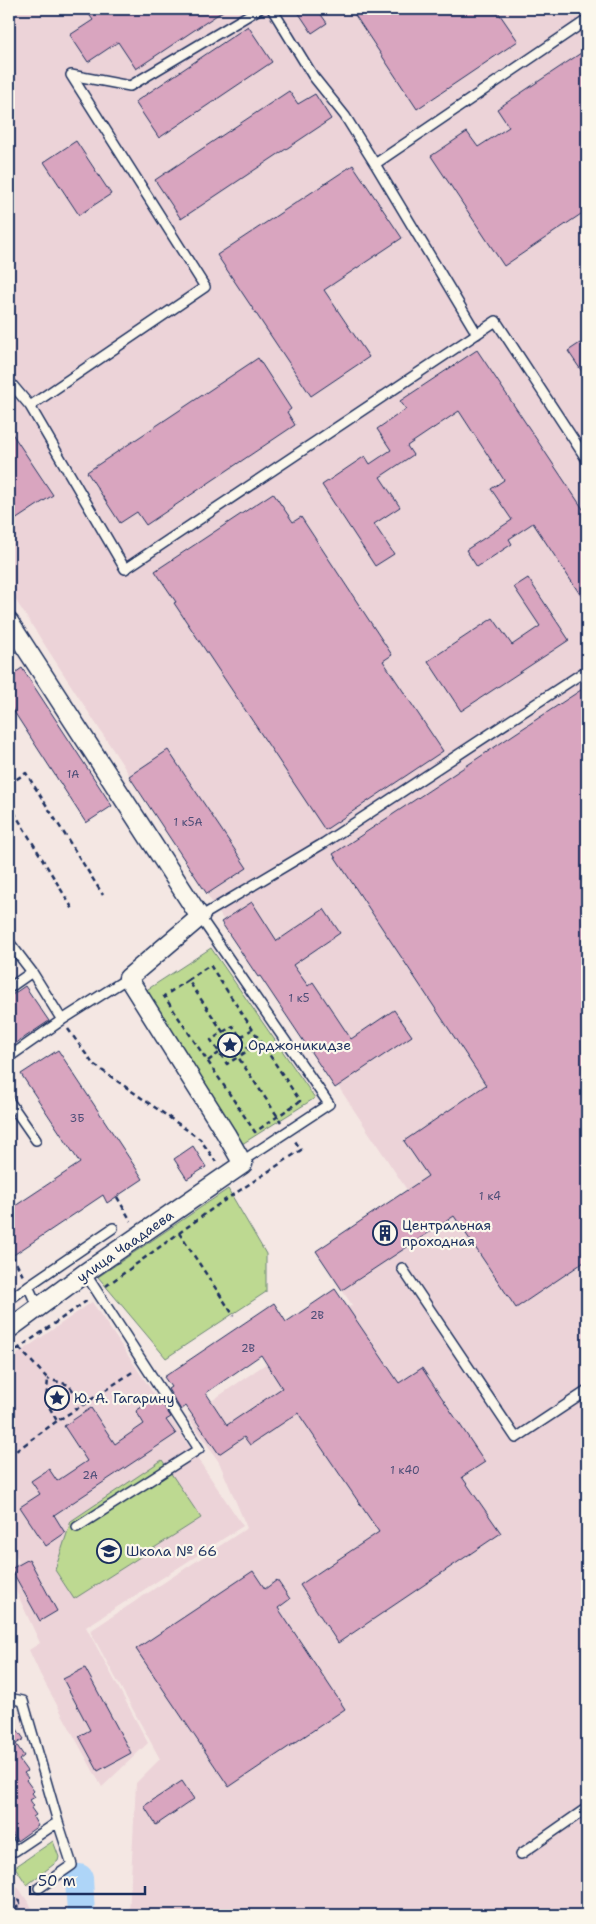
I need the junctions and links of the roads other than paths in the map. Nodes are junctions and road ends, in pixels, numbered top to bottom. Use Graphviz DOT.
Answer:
graph roads {
  1 [pos="258,9"];
  2 [pos="272,9"];
  3 [pos="587,20"];
  4 [pos="375,164"];
  5 [pos="477,334"];
  6 [pos="9,381"];
  7 [pos="30,406"];
  8 [pos="587,460"];
  9 [pos="11,631"];
  10 [pos="587,670"];
  11 [pos="200,917"];
  12 [pos="9,942"];
  13 [pos="32,972"];
  14 [pos="128,978"];
  15 [pos="9,988"];
  16 [pos="62,1020"];
  17 [pos="9,1057"];
  18 [pos="9,1101"];
  19 [pos="36,1140"];
  20 [pos="247,1160"];
  21 [pos="113,1228"];
  22 [pos="402,1268"];
  23 [pos="85,1273"];
  24 [pos="28,1286"];
  25 [pos="9,1300"];
  26 [pos="41,1305"];
  27 [pos="9,1329"];
  28 [pos="587,1391"];
  29 [pos="77,1527"];
  30 [pos="9,1698"];
  31 [pos="587,1808"];
  32 [pos="58,1822"];
  33 [pos="9,1842"];
  34 [pos="521,1854"];
  35 [pos="39,1888"];
  1 -- 7 [label="lane"];
  2 -- 4 [label="lane"];
  3 -- 4 [label="lane"];
  4 -- 5 [label="lane"];
  5 -- 7 [label="lane"];
  5 -- 8 [label="lane"];
  6 -- 7 [label="lane"];
  9 -- 11 [label="street"];
  10 -- 11 [label="lane"];
  11 -- 14 [label="street"];
  11 -- 20 [label="lane"];
  12 -- 13 [label="lane"];
  13 -- 15 [label="lane"];
  13 -- 16 [label="lane"];
  14 -- 16 [label="lane"];
  14 -- 20 [label="street"];
  16 -- 17 [label="lane"];
  18 -- 19 [label="lane"];
  20 -- 23 [label="street, улица Чаадаева"];
  21 -- 24 [label="lane"];
  22 -- 28 [label="lane"];
  23 -- 26 [label="street, улица Чаадаева"];
  23 -- 29 [label="lane"];
  24 -- 25 [label="lane"];
  24 -- 26 [label="lane"];
  26 -- 27 [label="street, улица Чаадаева"];
  30 -- 32 [label="lane"];
  31 -- 34 [label="lane"];
  32 -- 33 [label="lane"];
  32 -- 35 [label="lane"];
}
